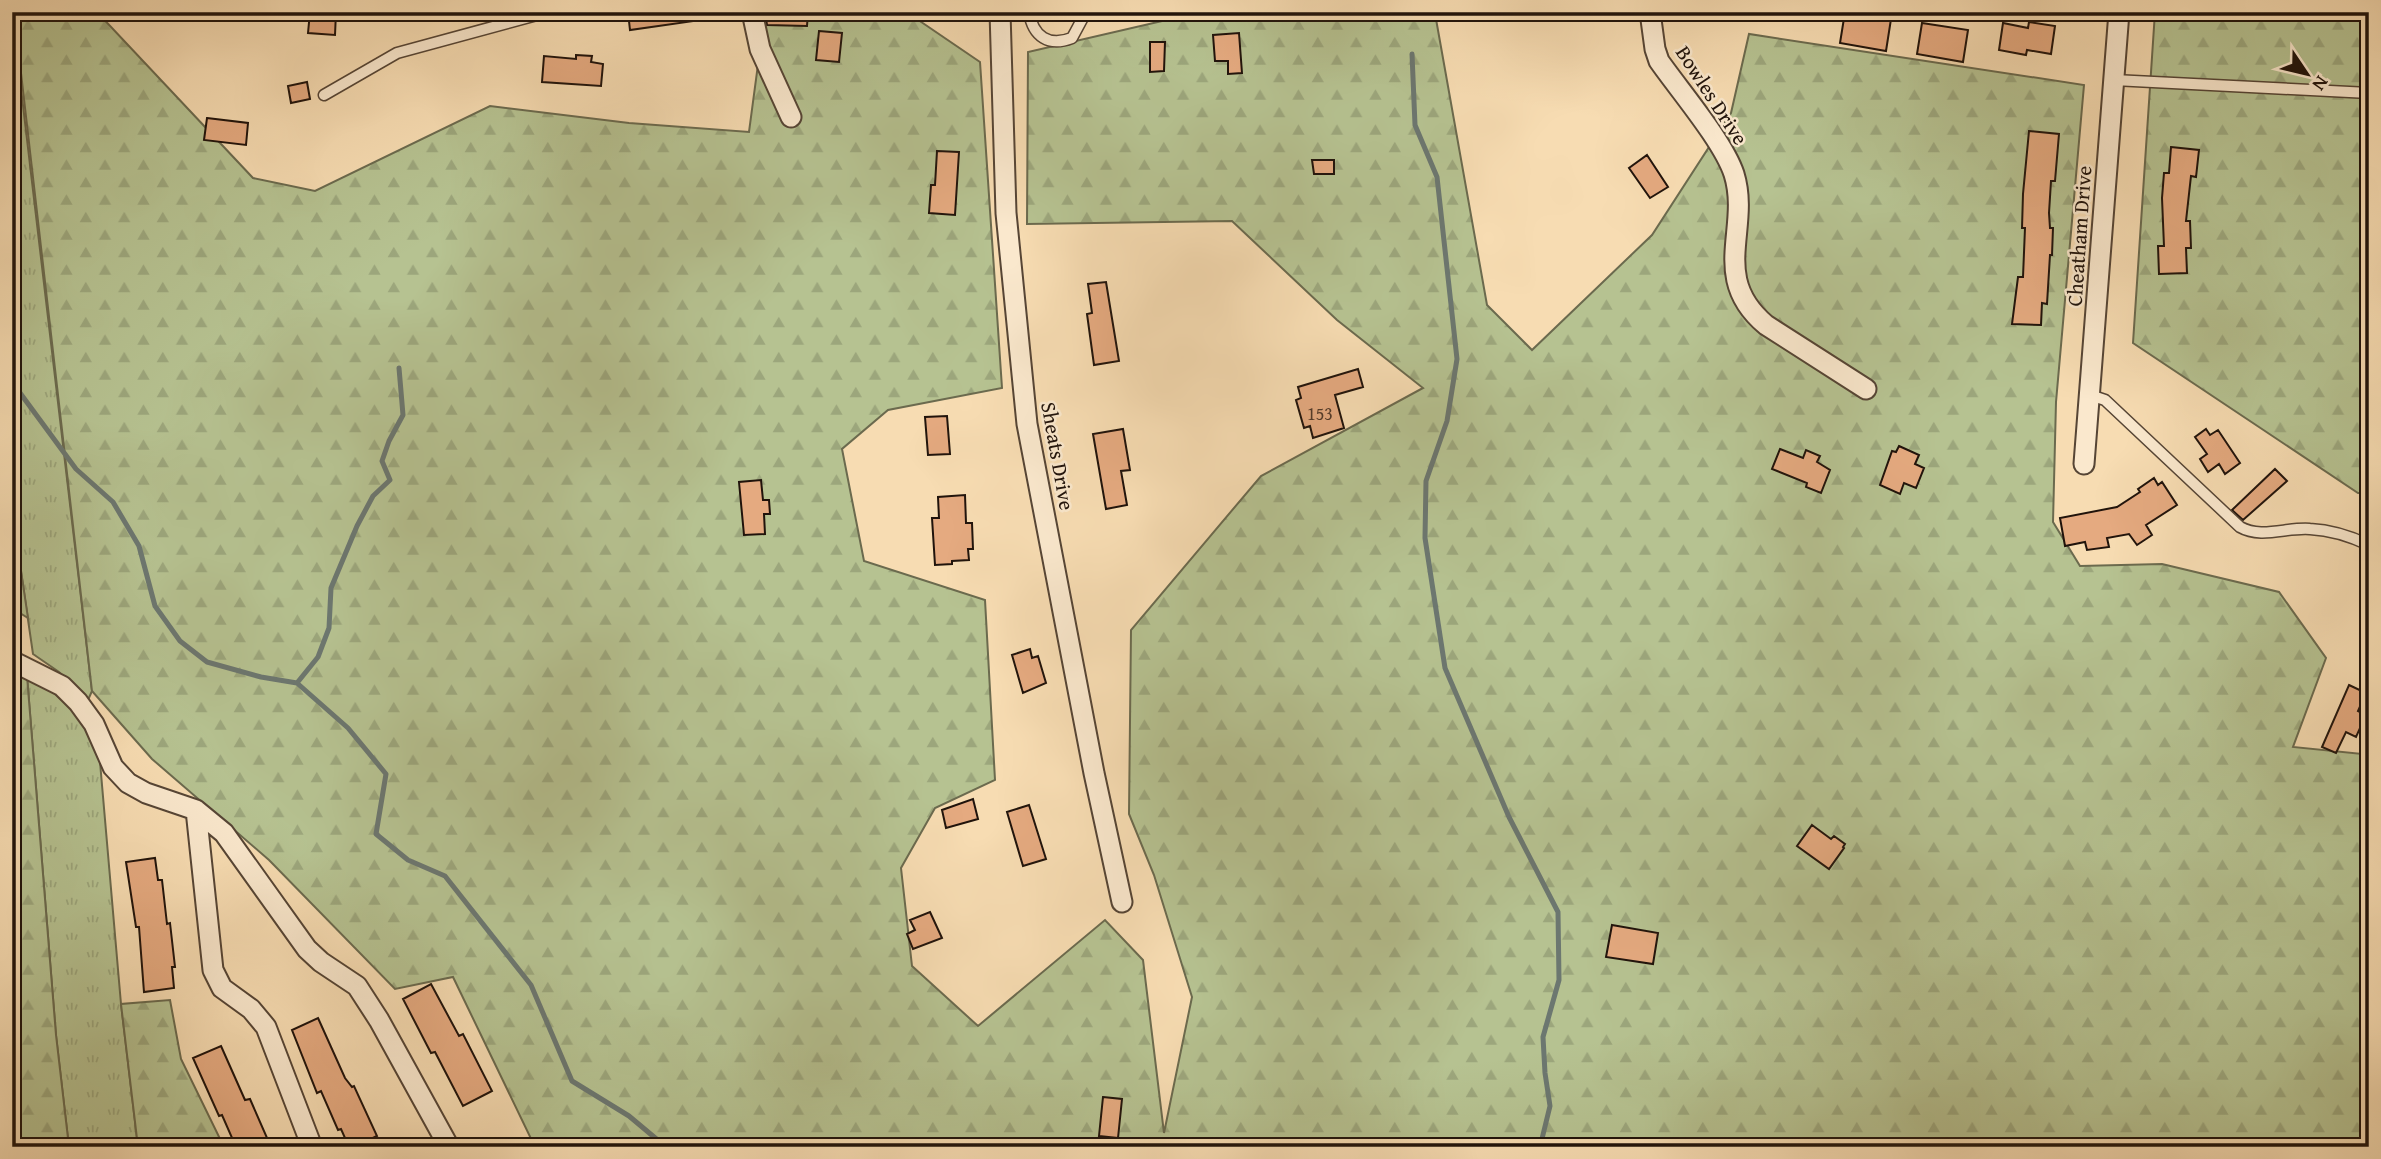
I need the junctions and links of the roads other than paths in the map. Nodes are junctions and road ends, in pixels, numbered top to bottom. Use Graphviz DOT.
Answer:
graph roads {
  1 [pos="548,12"];
  2 [pos="752,12"];
  3 [pos="1000,12"];
  4 [pos="1029,12"];
  5 [pos="1086,12"];
  6 [pos="1650,12"];
  7 [pos="2119,12"];
  8 [pos="2114,80"];
  9 [pos="2369,93"];
  10 [pos="324,96"];
  11 [pos="792,117"];
  12 [pos="1866,388"];
  13 [pos="2090,395"];
  14 [pos="2084,464"];
  15 [pos="2369,545"];
  16 [pos="12,661"];
  17 [pos="196,810"];
  18 [pos="1122,902"];
  19 [pos="312,1147"];
  20 [pos="449,1147"];
  1 -- 10 [label="lane"];
  2 -- 11 [label="street"];
  3 -- 18 [label="street, Sheats Drive"];
  4 -- 5 [label="lane"];
  6 -- 12 [label="street, Bowles Drive"];
  7 -- 8 [label="street, Cheatham Drive"];
  8 -- 9 [label="lane"];
  8 -- 13 [label="street, Cheatham Drive"];
  13 -- 14 [label="street, Cheatham Drive"];
  13 -- 15 [label="lane"];
  16 -- 17 [label="street"];
  17 -- 19 [label="street"];
  17 -- 20 [label="street"];
}
